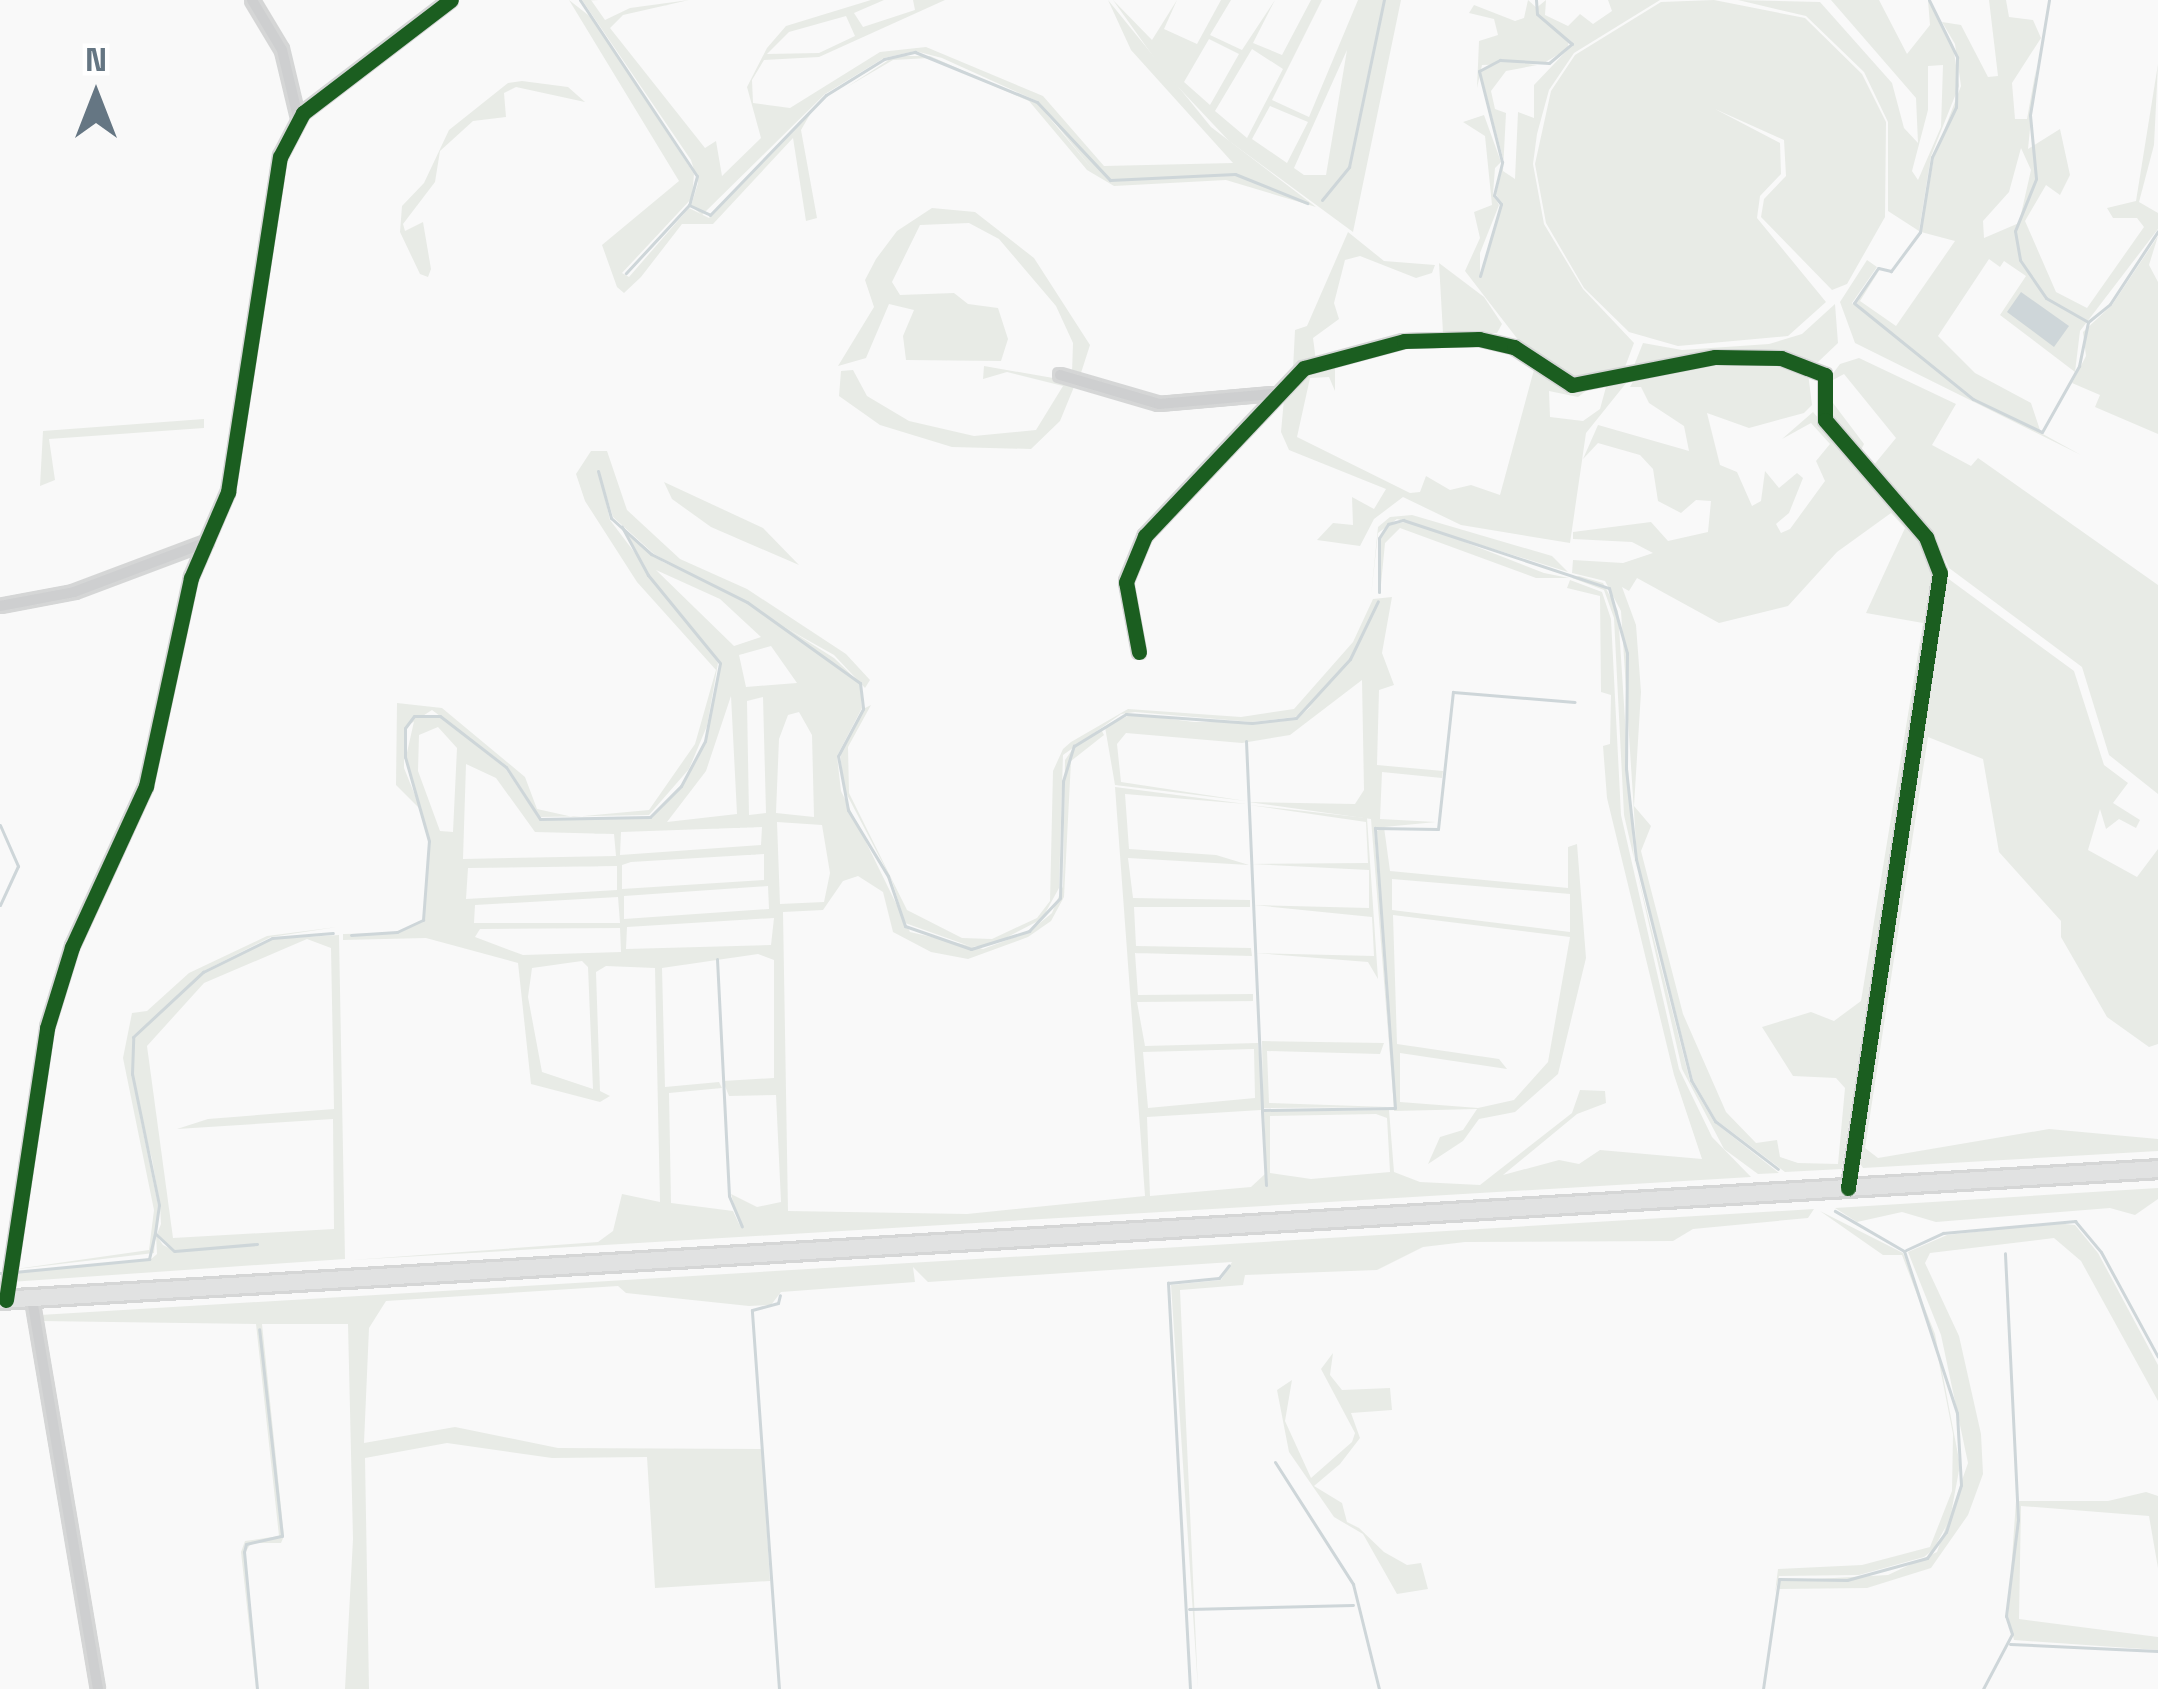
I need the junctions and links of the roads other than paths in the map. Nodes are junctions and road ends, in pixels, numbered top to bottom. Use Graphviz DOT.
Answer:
graph roads {
  1 [pos="251,0"];
  2 [pos="452,0"];
  3 [pos="298,120"];
  4 [pos="1060,375"];
  5 [pos="1275,393"];
  6 [pos="207,542"];
  7 [pos="0,606"];
  8 [pos="1139,652"];
  9 [pos="2158,1169"];
  10 [pos="1848,1188"];
  11 [pos="32,1299"];
  12 [pos="3,1300"];
  13 [pos="98,1689"];
  1 -- 3 [label="street"];
  2 -- 3 [label="street"];
  3 -- 6 [label="street"];
  4 -- 5 [label="street"];
  5 -- 8 [label="street"];
  5 -- 10 [label="street"];
  6 -- 7 [label="street"];
  6 -- 12 [label="street"];
  9 -- 10 [label="highway"];
  10 -- 11 [label="highway"];
  11 -- 12 [label="highway"];
  11 -- 13 [label="street"];
}
